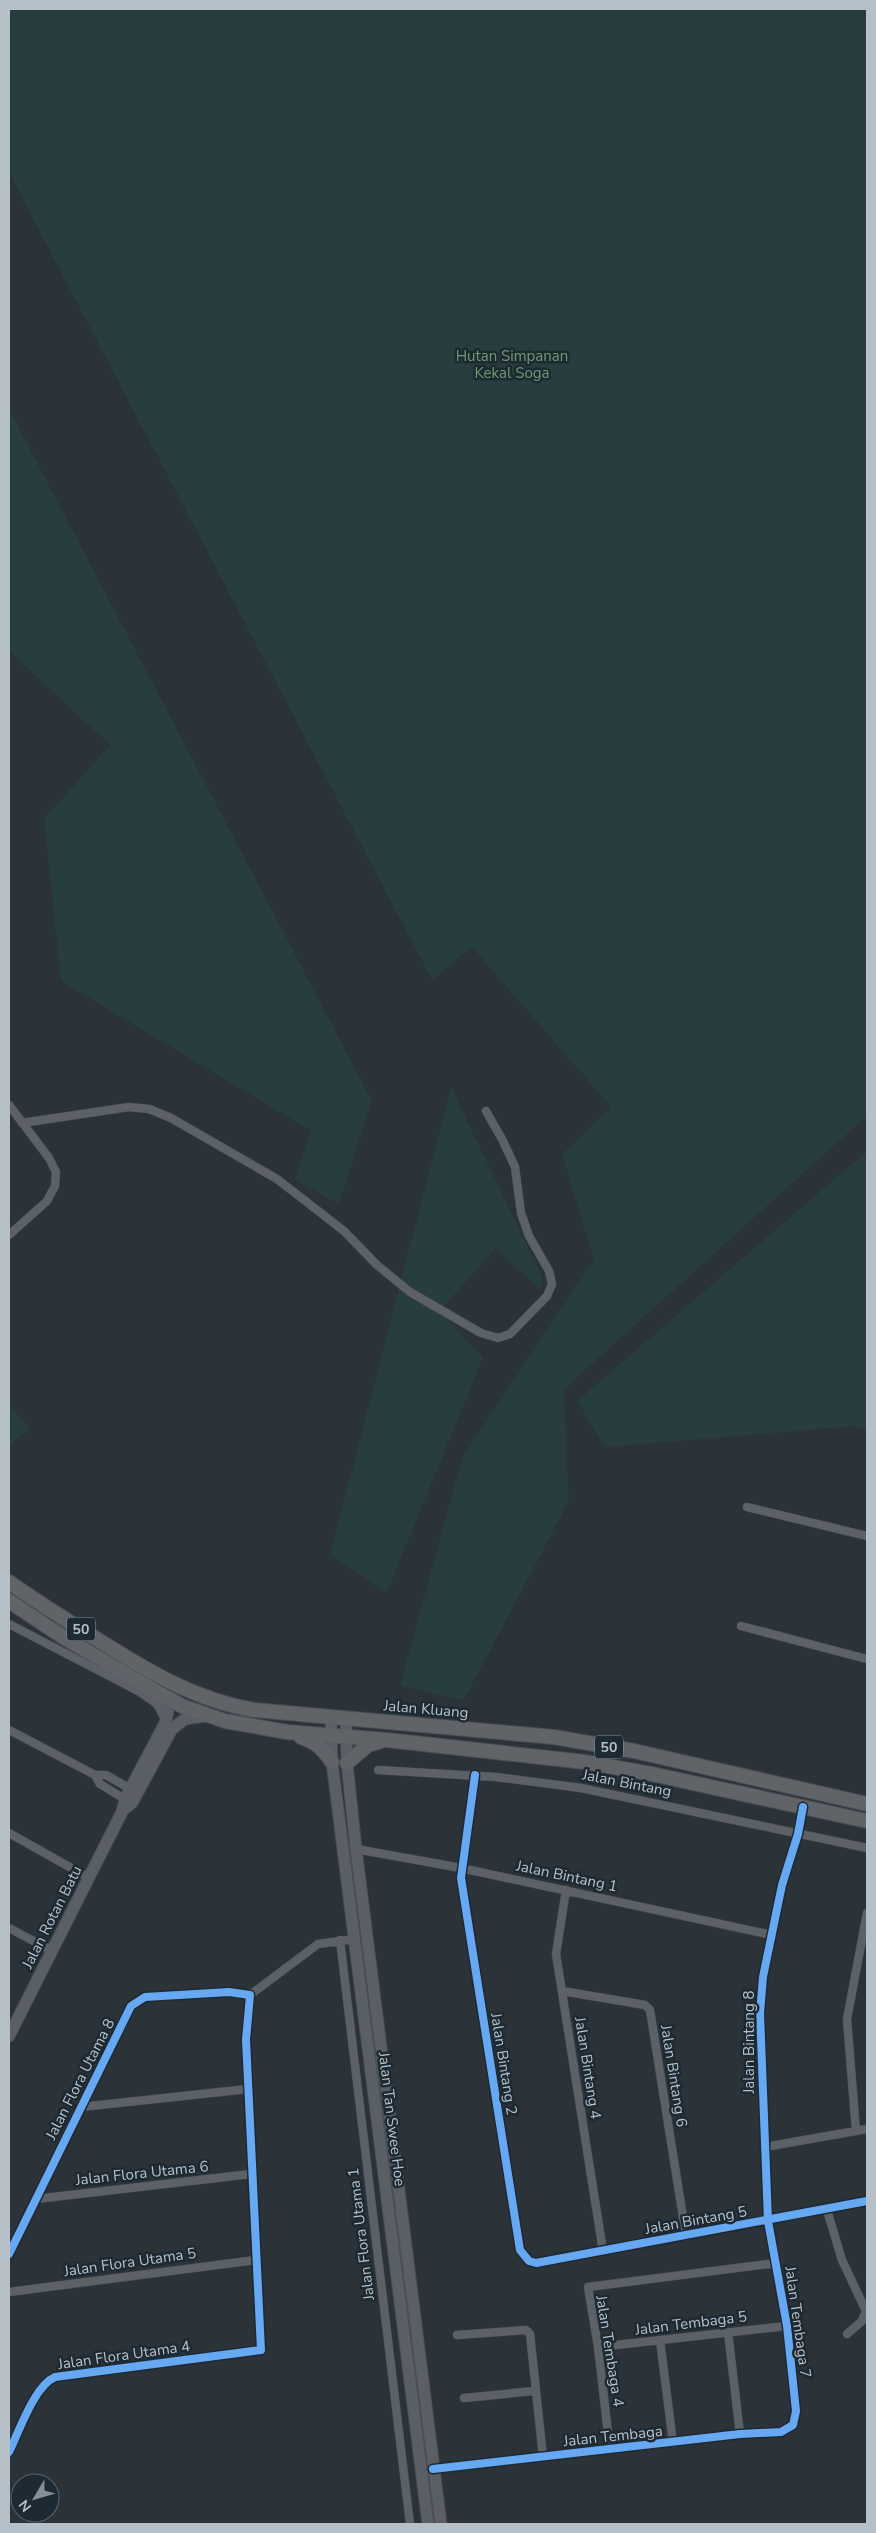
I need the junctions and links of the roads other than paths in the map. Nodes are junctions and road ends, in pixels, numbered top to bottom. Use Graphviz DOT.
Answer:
graph roads {
  1 [pos="9,1105"];
  2 [pos="486,1111"];
  3 [pos="22,1123"];
  4 [pos="9,1235"];
  5 [pos="747,1507"];
  6 [pos="867,1536"];
  7 [pos="9,1582"];
  8 [pos="9,1601"];
  9 [pos="9,1624"];
  10 [pos="741,1626"];
  11 [pos="867,1659"];
  12 [pos="162,1695"];
  13 [pos="207,1716"];
  14 [pos="331,1717"];
  15 [pos="346,1719"];
  16 [pos="166,1721"];
  17 [pos="9,1730"];
  18 [pos="287,1732"];
  19 [pos="331,1735"];
  20 [pos="346,1737"];
  21 [pos="387,1740"];
  22 [pos="332,1762"];
  23 [pos="347,1763"];
  24 [pos="378,1770"];
  25 [pos="475,1775"];
  26 [pos="131,1796"];
  27 [pos="867,1804"];
  28 [pos="802,1807"];
  29 [pos="867,1821"];
  30 [pos="9,1833"];
  31 [pos="798,1834"];
  32 [pos="867,1848"];
  33 [pos="356,1849"];
  34 [pos="462,1868"];
  35 [pos="89,1878"];
  36 [pos="566,1890"];
  37 [pos="867,1912"];
  38 [pos="9,1928"];
  39 [pos="772,1935"];
  40 [pos="355,1939"];
  41 [pos="340,1940"];
  42 [pos="52,1951"];
  43 [pos="562,1991"];
  44 [pos="250,1995"];
  45 [pos="12,2022"];
  46 [pos="9,2036"];
  47 [pos="248,2089"];
  48 [pos="81,2107"];
  49 [pos="867,2129"];
  50 [pos="856,2131"];
  51 [pos="765,2147"];
  52 [pos="251,2174"];
  53 [pos="36,2199"];
  54 [pos="867,2201"];
  55 [pos="826,2210"];
  56 [pos="768,2221"];
  57 [pos="686,2236"];
  58 [pos="603,2251"];
  59 [pos="9,2254"];
  60 [pos="256,2260"];
  61 [pos="529,2261"];
  62 [pos="776,2262"];
  63 [pos="9,2292"];
  64 [pos="787,2326"];
  65 [pos="728,2332"];
  66 [pos="847,2334"];
  67 [pos="457,2335"];
  68 [pos="660,2340"];
  69 [pos="598,2347"];
  70 [pos="534,2391"];
  71 [pos="464,2398"];
  72 [pos="793,2426"];
  73 [pos="740,2434"];
  74 [pos="673,2443"];
  75 [pos="610,2450"];
  76 [pos="9,2452"];
  77 [pos="543,2457"];
  78 [pos="433,2469"];
  79 [pos="410,2524"];
  80 [pos="428,2524"];
  81 [pos="441,2524"];
  1 -- 3 [label="street"];
  2 -- 3 [label="street"];
  3 -- 4 [label="street"];
  5 -- 6 [label="street"];
  7 -- 14 [label="highway, Jalan Kluang / 50"];
  8 -- 12 [label="highway, 50"];
  9 -- 16 [label="street"];
  10 -- 11 [label="street"];
  12 -- 13 [label="highway, 50"];
  12 -- 16 [label="main road"];
  13 -- 18 [label="highway, 50"];
  13 -- 26 [label="main road, Jalan Rotan Batu"];
  14 -- 15 [label="highway, Jalan Kluang / 50"];
  14 -- 19 [label="main road, Jalan Tan Swee Hoe"];
  15 -- 20 [label="main road, Jalan Tan Swee Hoe"];
  15 -- 27 [label="highway, Jalan Kluang / 50"];
  16 -- 26 [label="main road, Jalan Rotan Batu"];
  17 -- 26 [label="street"];
  18 -- 19 [label="highway, 50"];
  18 -- 22 [label="highway"];
  19 -- 20 [label="highway, 50"];
  19 -- 22 [label="main road, Jalan Tan Swee Hoe"];
  20 -- 21 [label="highway, 50"];
  20 -- 23 [label="main road, Jalan Tan Swee Hoe"];
  21 -- 23 [label="highway"];
  21 -- 28 [label="highway, 50"];
  22 -- 40 [label="main road, Jalan Tan Swee Hoe"];
  23 -- 33 [label="main road, Jalan Tan Swee Hoe"];
  24 -- 25 [label="street, Jalan Bintang"];
  25 -- 31 [label="street, Jalan Bintang"];
  25 -- 34 [label="street, Jalan Bintang 2"];
  26 -- 35 [label="main road, Jalan Rotan Batu"];
  28 -- 29 [label="highway, 50"];
  28 -- 31 [label="street, Jalan Bintang 8"];
  30 -- 35 [label="street"];
  31 -- 32 [label="street, Jalan Bintang"];
  31 -- 39 [label="street, Jalan Bintang 8"];
  33 -- 34 [label="street, Jalan Bintang 1"];
  33 -- 78 [label="main road, Jalan Tan Swee Hoe"];
  34 -- 36 [label="street, Jalan Bintang 1"];
  34 -- 61 [label="street, Jalan Bintang 2"];
  35 -- 42 [label="main road, Jalan Rotan Batu"];
  36 -- 39 [label="street, Jalan Bintang 1"];
  36 -- 43 [label="street, Jalan Bintang 4"];
  37 -- 50 [label="street"];
  38 -- 42 [label="street"];
  39 -- 51 [label="street, Jalan Bintang 8"];
  40 -- 41 [label="street"];
  40 -- 80 [label="main road, Jalan Tan Swee Hoe"];
  41 -- 44 [label="street"];
  41 -- 79 [label="street, Jalan Flora Utama 1"];
  42 -- 45 [label="main road, Jalan Rotan Batu"];
  43 -- 57 [label="street, Jalan Bintang 6"];
  43 -- 58 [label="street, Jalan Bintang 4"];
  44 -- 47 [label="street"];
  44 -- 48 [label="street, Jalan Flora Utama 8"];
  45 -- 46 [label="main road, Jalan Rotan Batu"];
  47 -- 48 [label="street"];
  47 -- 52 [label="street"];
  48 -- 53 [label="street, Jalan Flora Utama 8"];
  49 -- 50 [label="street"];
  50 -- 51 [label="street"];
  51 -- 56 [label="street, Jalan Bintang 8"];
  52 -- 53 [label="street, Jalan Flora Utama 6"];
  52 -- 60 [label="street"];
  53 -- 59 [label="street, Jalan Flora Utama 8"];
  54 -- 55 [label="street, Jalan Bintang 5"];
  55 -- 56 [label="street, Jalan Bintang 5"];
  55 -- 66 [label="street"];
  56 -- 57 [label="street, Jalan Bintang 5"];
  56 -- 62 [label="street, Jalan Tembaga 7"];
  57 -- 58 [label="street, Jalan Bintang 5"];
  58 -- 61 [label="street, Jalan Bintang 5"];
  60 -- 63 [label="street, Jalan Flora Utama 5"];
  60 -- 76 [label="street, Jalan Flora Utama 4"];
  62 -- 64 [label="street, Jalan Tembaga 7"];
  62 -- 69 [label="street, Jalan Tembaga 4"];
  64 -- 65 [label="street, Jalan Tembaga 5"];
  64 -- 72 [label="street, Jalan Tembaga 7"];
  65 -- 68 [label="street, Jalan Tembaga 5"];
  65 -- 73 [label="street"];
  67 -- 70 [label="street"];
  68 -- 69 [label="street, Jalan Tembaga 5"];
  68 -- 74 [label="street"];
  69 -- 75 [label="street, Jalan Tembaga 4"];
  70 -- 71 [label="street"];
  70 -- 77 [label="street"];
  72 -- 73 [label="street, Jalan Tembaga"];
  73 -- 74 [label="street, Jalan Tembaga"];
  74 -- 75 [label="street, Jalan Tembaga"];
  75 -- 77 [label="street, Jalan Tembaga"];
  77 -- 78 [label="street, Jalan Tembaga"];
  78 -- 81 [label="main road, Jalan Tan Swee Hoe"];
}
